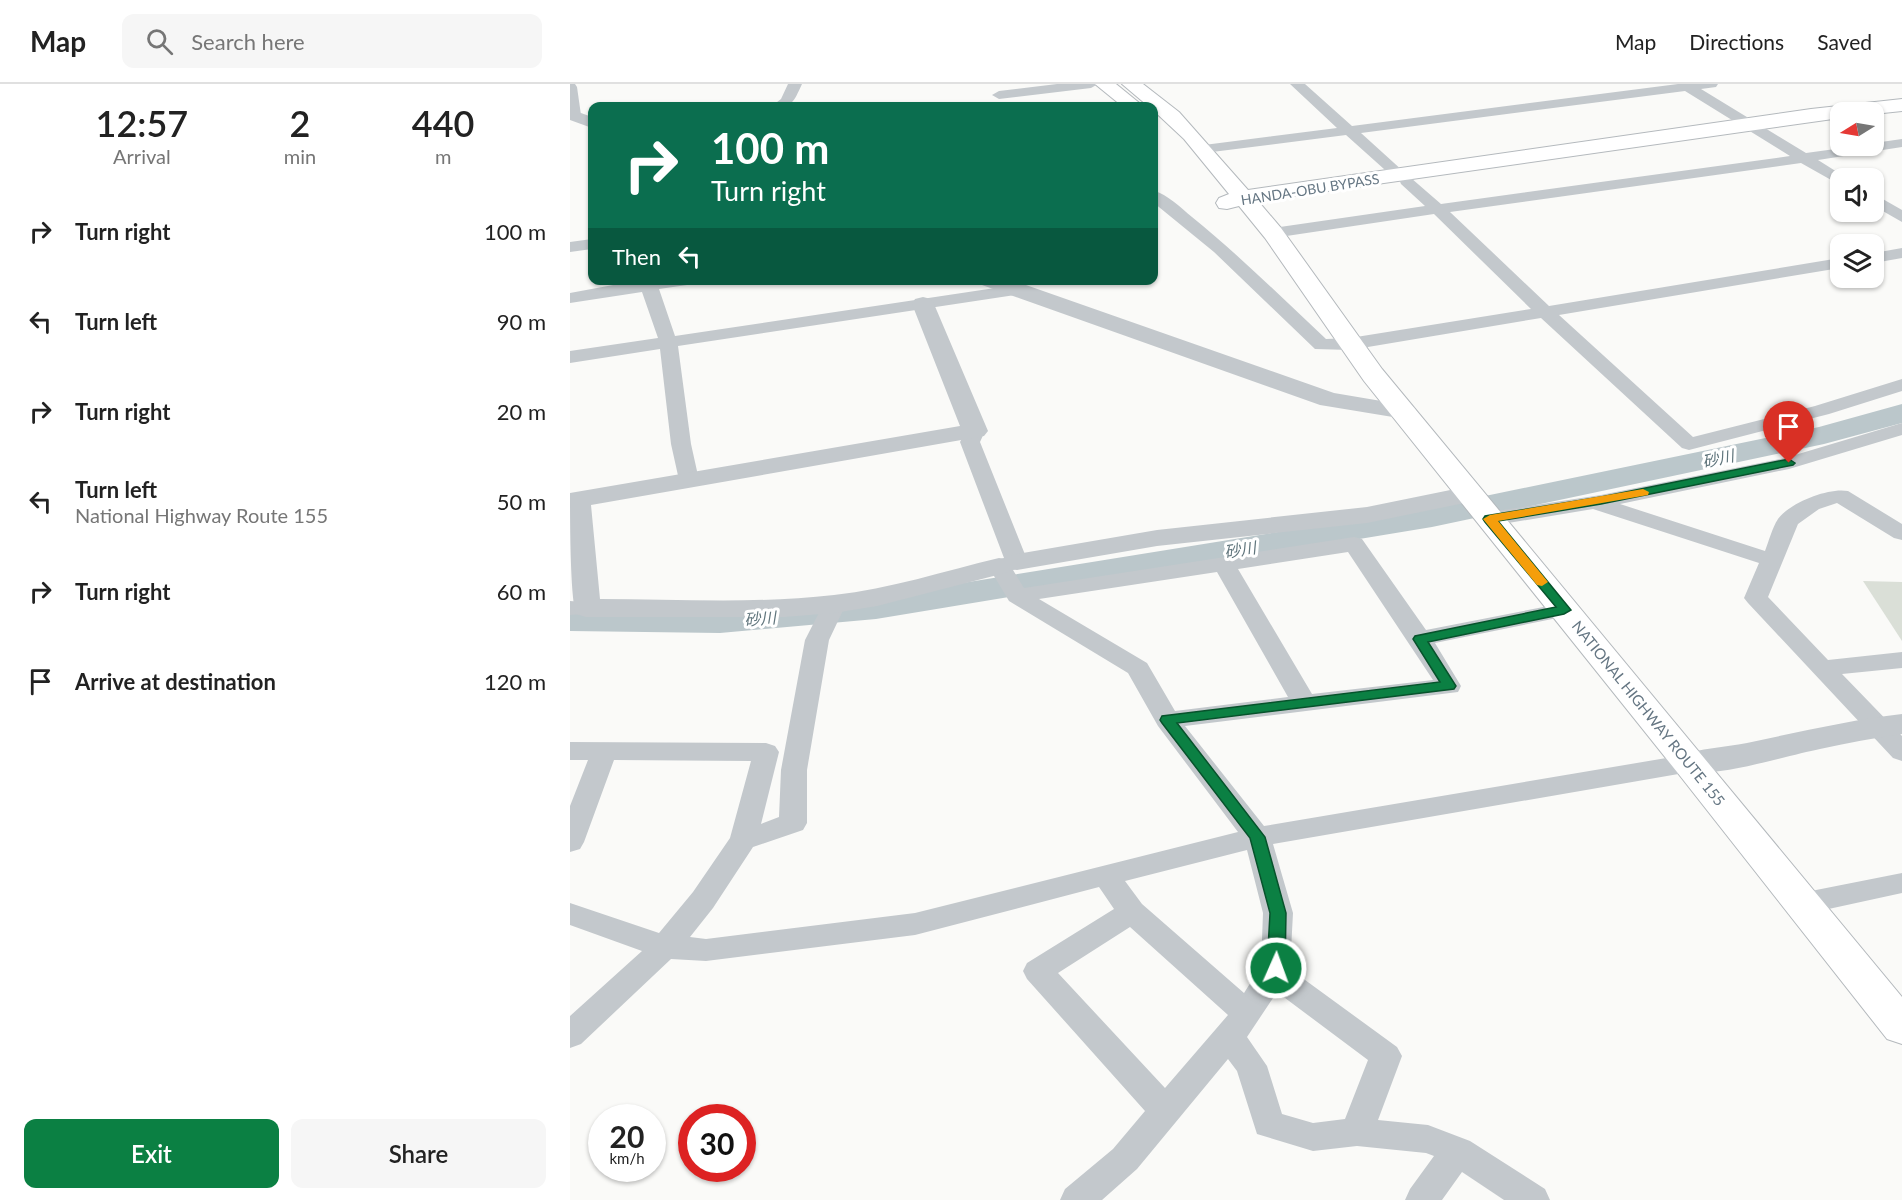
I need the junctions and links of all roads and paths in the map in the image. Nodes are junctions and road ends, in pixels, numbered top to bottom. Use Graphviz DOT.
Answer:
graph roads {
  1 [pos="795,84"];
  2 [pos="1091,84"];
  3 [pos="1104,84"];
  4 [pos="1131,84"];
  5 [pos="1297,84"];
  6 [pos="1712,84"];
  7 [pos="1685,86"];
  8 [pos="570,87"];
  9 [pos="786,102"];
  10 [pos="1011,102"];
  11 [pos="1128,102"];
  12 [pos="1154,102"];
  13 [pos="1158,105"];
  14 [pos="1902,105"];
  15 [pos="1902,113"];
  16 [pos="1884,116"];
  17 [pos="580,118"];
  18 [pos="1830,122"];
  19 [pos="1756,128"];
  20 [pos="1158,129"];
  21 [pos="1347,131"];
  22 [pos="1170,142"];
  23 [pos="1902,143"];
  24 [pos="1195,154"];
  25 [pos="1804,158"];
  26 [pos="1830,174"];
  27 [pos="1402,178"];
  28 [pos="1158,199"];
  29 [pos="1239,201"];
  30 [pos="1884,206"];
  31 [pos="1438,209"];
  32 [pos="1902,217"];
  33 [pos="1273,233"];
  34 [pos="588,245"];
  35 [pos="570,247"];
  36 [pos="1902,253"];
  37 [pos="1884,256"];
  38 [pos="1830,265"];
  39 [pos="643,285"];
  40 [pos="649,285"];
  41 [pos="1002,285"];
  42 [pos="1015,290"];
  43 [pos="570,298"];
  44 [pos="923,304"];
  45 [pos="1545,312"];
  46 [pos="668,342"];
  47 [pos="1350,344"];
  48 [pos="570,357"];
  49 [pos="1902,386"];
  50 [pos="1404,412"];
  51 [pos="1902,429"];
  52 [pos="975,431"];
  53 [pos="689,480"];
  54 [pos="573,500"];
  55 [pos="1595,502"];
  56 [pos="1480,507"];
  57 [pos="1902,533"];
  58 [pos="1771,560"];
  59 [pos="1223,563"];
  60 [pos="1005,565"];
  61 [pos="1017,596"];
  62 [pos="833,604"];
  63 [pos="578,608"];
  64 [pos="1564,610"];
  65 [pos="1420,639"];
  66 [pos="1902,660"];
  67 [pos="1822,668"];
  68 [pos="1304,703"];
  69 [pos="1167,720"];
  70 [pos="1891,725"];
  71 [pos="570,751"];
  72 [pos="604,752"];
  73 [pos="1902,752"];
  74 [pos="1690,763"];
  75 [pos="1257,837"];
  76 [pos="743,840"];
  77 [pos="570,842"];
  78 [pos="1106,875"];
  79 [pos="1902,883"];
  80 [pos="1801,904"];
  81 [pos="1132,912"];
  82 [pos="570,914"];
  83 [pos="665,947"];
  84 [pos="1272,973"];
  85 [pos="1237,1025"];
  86 [pos="1902,1028"];
  87 [pos="570,1035"];
  88 [pos="1165,1110"];
  89 [pos="1357,1132"];
  90 [pos="1458,1151"];
  91 [pos="1086,1197"];
  92 [pos="1422,1200"];
  93 [pos="1533,1200"];
  1 -- 9 [label="street"];
  2 -- 10 [label="street"];
  3 -- 11 [label="highway"];
  4 -- 12 [label="highway, NATIONAL HIGHWAY ROUTE 155"];
  5 -- 21 [label="street"];
  6 -- 7 [label="street"];
  7 -- 19 [label="street"];
  7 -- 21 [label="street"];
  8 -- 17 [label="street"];
  13 -- 24 [label="highway, NATIONAL HIGHWAY ROUTE 155"];
  14 -- 19 [label="highway, HANDA-OBU BYPASS"];
  15 -- 16 [label="highway"];
  18 -- 19 [label="highway, HANDA-OBU BYPASS"];
  19 -- 25 [label="street"];
  19 -- 27 [label="highway, HANDA-OBU BYPASS"];
  20 -- 22 [label="highway"];
  21 -- 24 [label="street"];
  21 -- 27 [label="street"];
  23 -- 25 [label="street"];
  24 -- 29 [label="highway, NATIONAL HIGHWAY ROUTE 155"];
  25 -- 26 [label="street"];
  25 -- 31 [label="street"];
  27 -- 29 [label="highway, HANDA-OBU BYPASS"];
  27 -- 31 [label="street"];
  28 -- 47 [label="street"];
  29 -- 33 [label="highway, NATIONAL HIGHWAY ROUTE 155"];
  29 -- 47 [label="highway, NATIONAL HIGHWAY ROUTE 155"];
  30 -- 32 [label="street"];
  31 -- 33 [label="street"];
  31 -- 45 [label="street"];
  33 -- 47 [label="highway, NATIONAL HIGHWAY ROUTE 155"];
  34 -- 35 [label="street"];
  36 -- 37 [label="street"];
  38 -- 45 [label="street"];
  39 -- 43 [label="street"];
  40 -- 46 [label="street"];
  41 -- 42 [label="street"];
  42 -- 44 [label="street"];
  42 -- 50 [label="street"];
  44 -- 46 [label="street"];
  44 -- 52 [label="street"];
  45 -- 47 [label="street"];
  45 -- 49 [label="street"];
  46 -- 48 [label="street"];
  46 -- 53 [label="street"];
  47 -- 50 [label="highway, NATIONAL HIGHWAY ROUTE 155"];
  50 -- 56 [label="highway, NATIONAL HIGHWAY ROUTE 155"];
  51 -- 55 [label="street"];
  52 -- 53 [label="street"];
  52 -- 60 [label="street"];
  53 -- 54 [label="street"];
  54 -- 63 [label="street"];
  55 -- 56 [label="street"];
  55 -- 58 [label="street"];
  56 -- 60 [label="street"];
  56 -- 64 [label="highway, NATIONAL HIGHWAY ROUTE 155"];
  57 -- 58 [label="street"];
  58 -- 67 [label="street"];
  59 -- 61 [label="street"];
  59 -- 65 [label="street"];
  59 -- 68 [label="street"];
  60 -- 61 [label="street"];
  60 -- 62 [label="street"];
  61 -- 69 [label="street"];
  62 -- 63 [label="street"];
  62 -- 76 [label="street"];
  64 -- 65 [label="street"];
  64 -- 74 [label="highway, NATIONAL HIGHWAY ROUTE 155"];
  65 -- 68 [label="street"];
  66 -- 67 [label="street"];
  67 -- 70 [label="street"];
  68 -- 69 [label="street"];
  69 -- 75 [label="street"];
  70 -- 73 [label="street"];
  70 -- 74 [label="street"];
  71 -- 72 [label="street"];
  72 -- 76 [label="street"];
  72 -- 77 [label="street"];
  74 -- 75 [label="street"];
  74 -- 80 [label="highway, NATIONAL HIGHWAY ROUTE 155"];
  75 -- 78 [label="street"];
  75 -- 84 [label="street"];
  76 -- 83 [label="street"];
  78 -- 81 [label="street"];
  78 -- 83 [label="street"];
  79 -- 80 [label="street"];
  80 -- 86 [label="highway, NATIONAL HIGHWAY ROUTE 155"];
  81 -- 85 [label="street"];
  81 -- 88 [label="street"];
  82 -- 83 [label="street"];
  83 -- 87 [label="street"];
  84 -- 85 [label="street"];
  84 -- 89 [label="street"];
  85 -- 88 [label="street"];
  85 -- 89 [label="street"];
  88 -- 91 [label="street"];
  89 -- 90 [label="street"];
  90 -- 92 [label="street"];
  90 -- 93 [label="street"];
}
